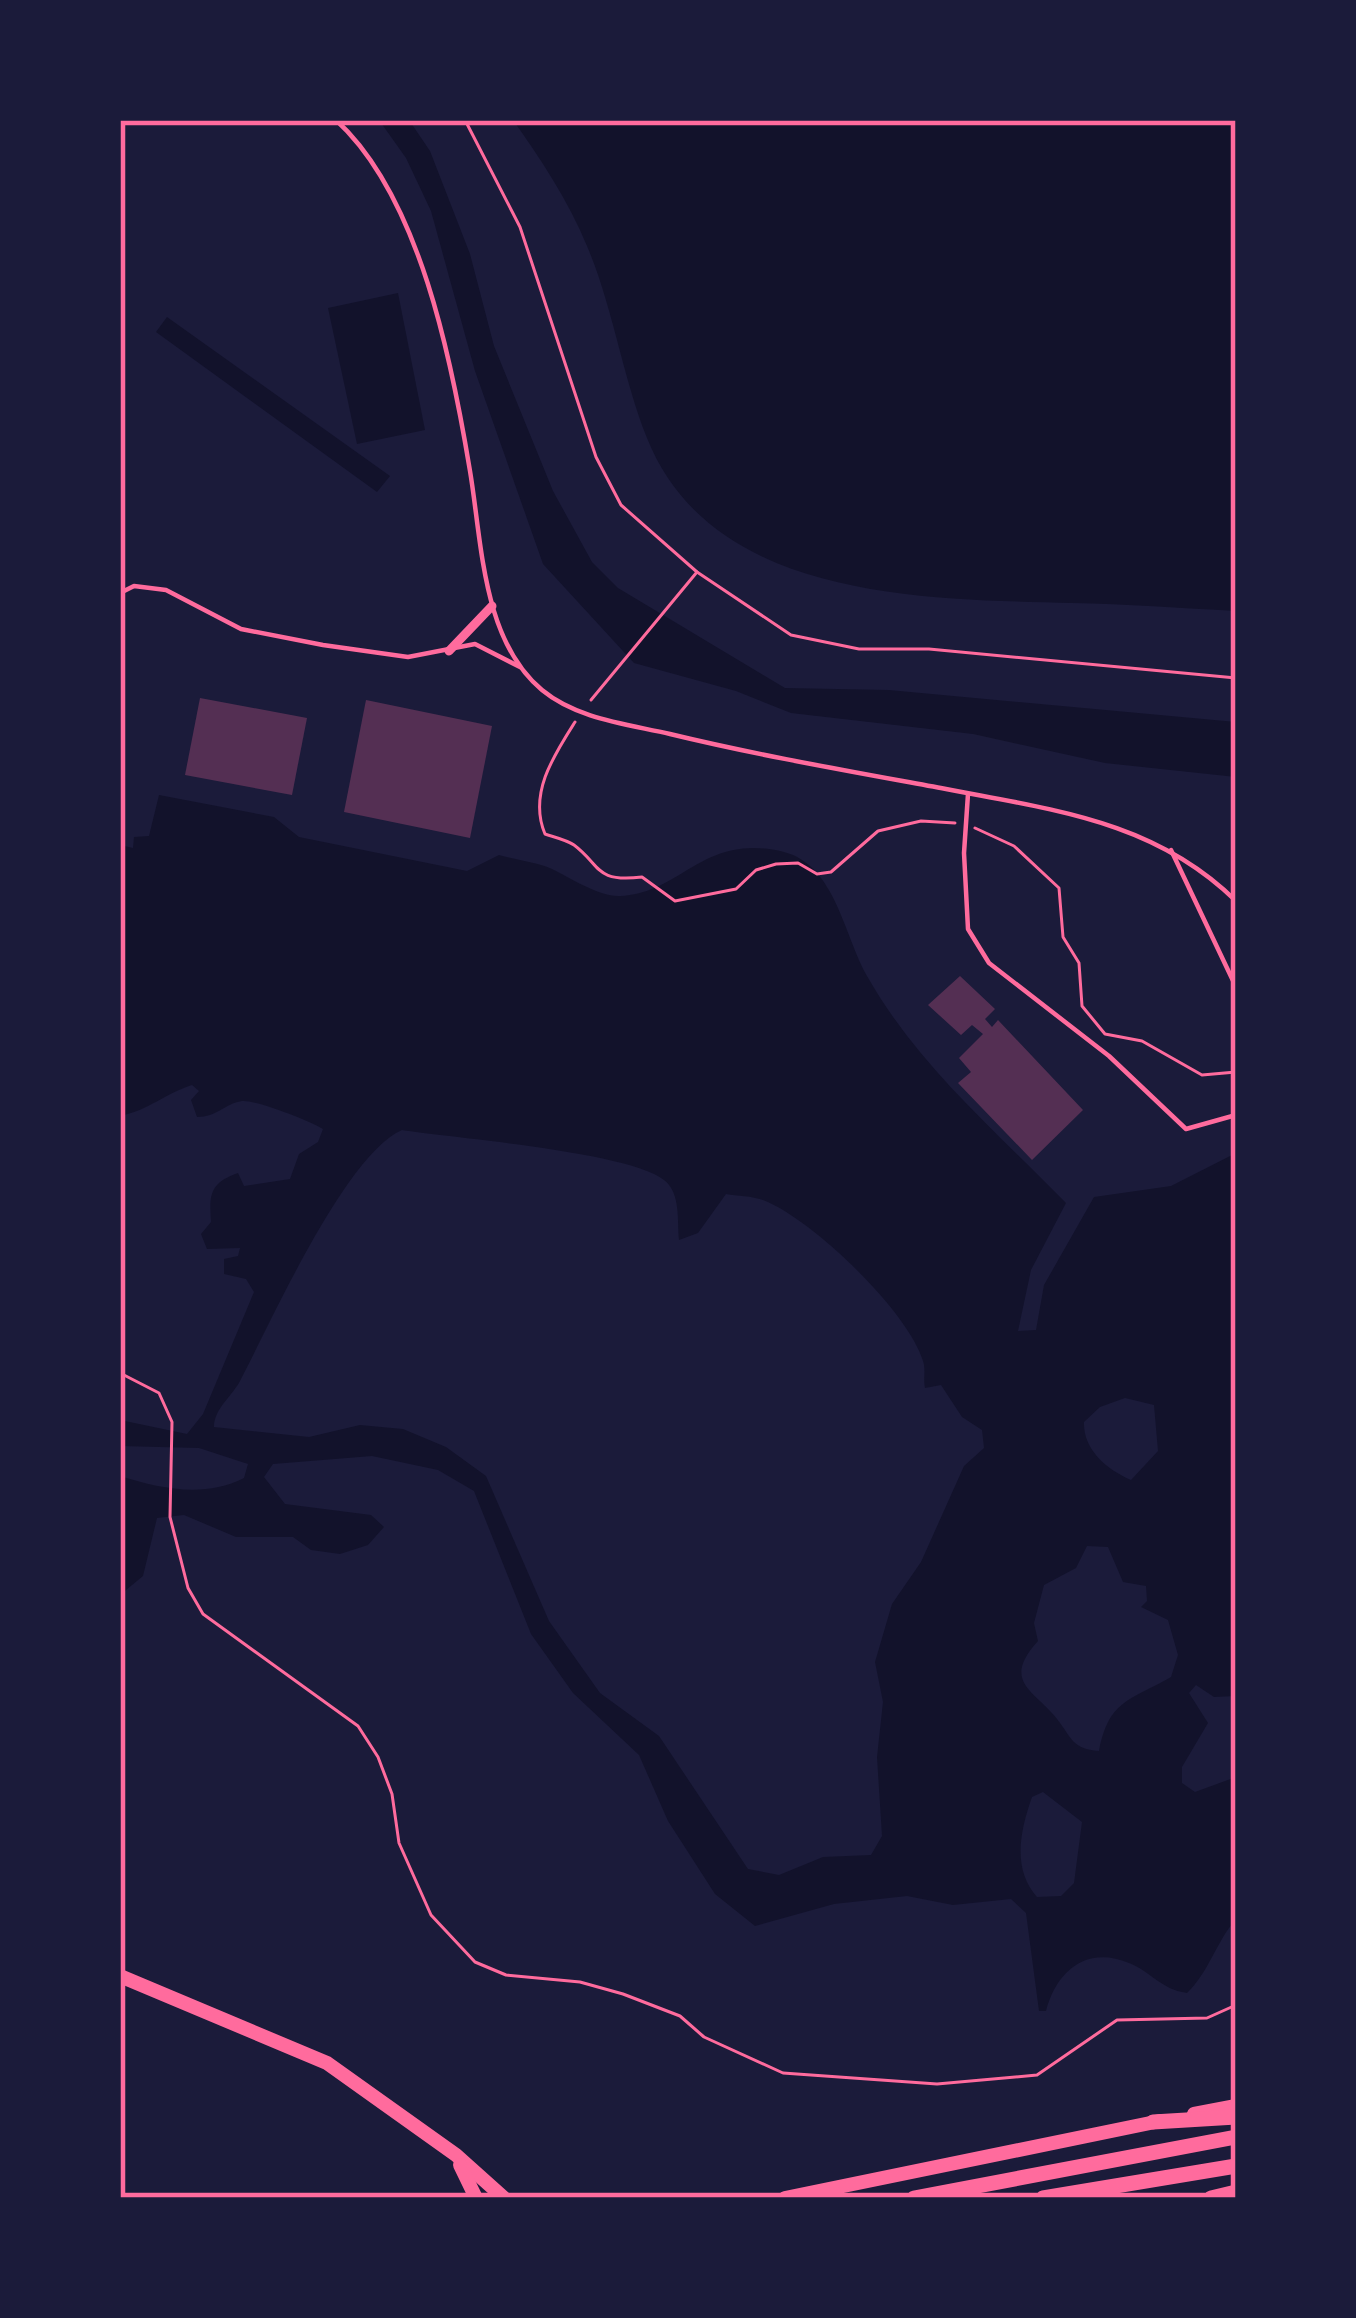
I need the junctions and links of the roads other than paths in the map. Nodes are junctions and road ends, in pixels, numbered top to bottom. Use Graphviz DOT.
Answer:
graph roads {
  1 [pos="337,120"];
  2 [pos="120,593"];
  3 [pos="492,606"];
  4 [pos="449,651"];
  5 [pos="520,667"];
  6 [pos="968,794"];
  7 [pos="1172,850"];
  8 [pos="1236,901"];
  9 [pos="1236,987"];
  10 [pos="1236,1115"];
  11 [pos="120,1976"];
  12 [pos="1236,2105"];
  13 [pos="1236,2117"];
  14 [pos="1153,2122"];
  15 [pos="1236,2138"];
  16 [pos="455,2155"];
  17 [pos="1236,2166"];
  18 [pos="1234,2196"];
  19 [pos="476,2198"];
  20 [pos="504,2198"];
  21 [pos="785,2198"];
  22 [pos="914,2198"];
  23 [pos="1043,2198"];
  24 [pos="1211,2198"];
  1 -- 3 [label="lane"];
  2 -- 4 [label="lane"];
  3 -- 4 [label="street"];
  3 -- 5 [label="lane"];
  4 -- 5 [label="lane"];
  5 -- 6 [label="lane"];
  6 -- 7 [label="lane"];
  6 -- 10 [label="lane"];
  7 -- 8 [label="lane"];
  7 -- 9 [label="lane"];
  11 -- 16 [label="main road"];
  12 -- 14 [label="main road"];
  13 -- 14 [label="highway"];
  14 -- 21 [label="main road"];
  15 -- 22 [label="highway"];
  16 -- 19 [label="main road"];
  16 -- 20 [label="main road"];
  17 -- 23 [label="highway"];
  18 -- 24 [label="highway"];
}
